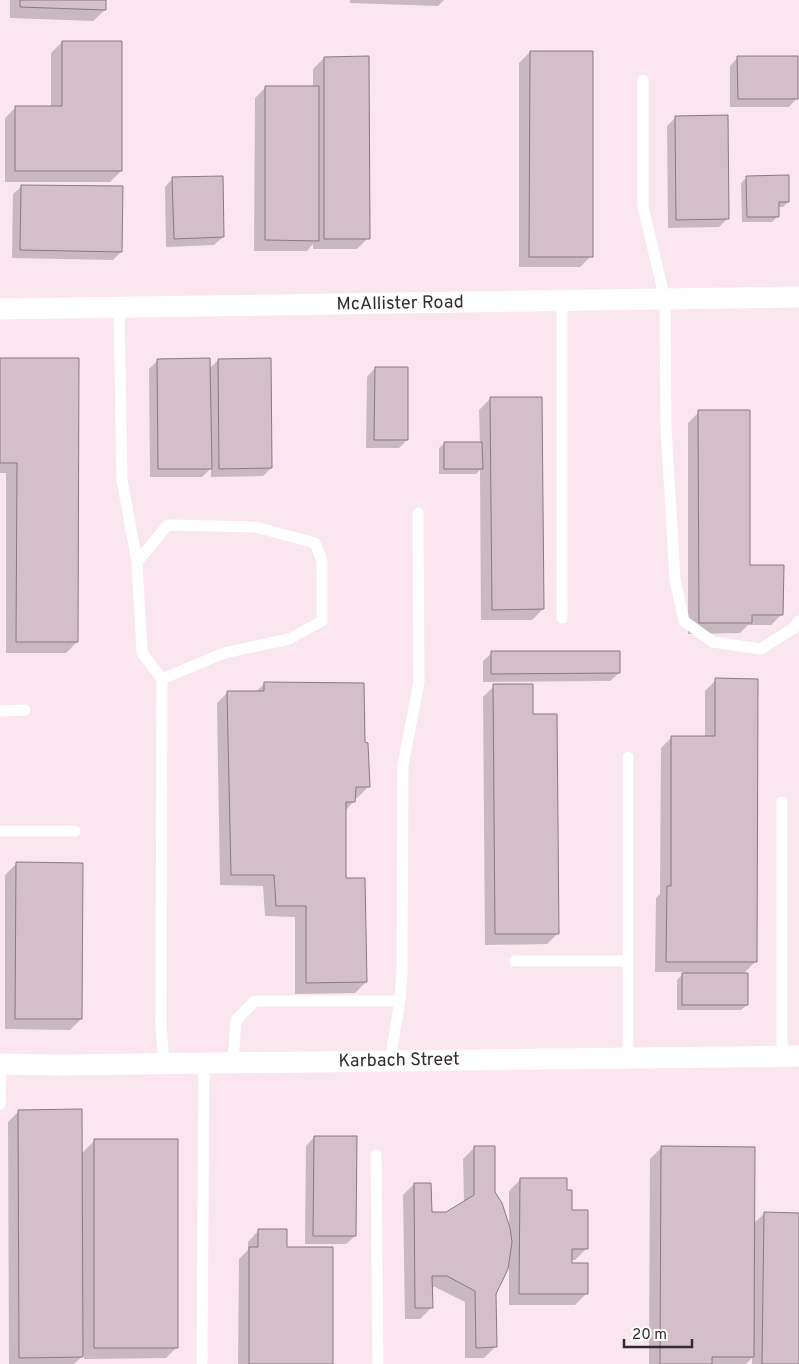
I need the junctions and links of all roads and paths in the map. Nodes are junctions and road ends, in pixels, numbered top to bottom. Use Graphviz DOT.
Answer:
graph roads {
  1 [pos="643,80"];
  2 [pos="799,297"];
  3 [pos="665,299"];
  4 [pos="562,301"];
  5 [pos="119,308"];
  6 [pos="0,309"];
  7 [pos="418,513"];
  8 [pos="137,562"];
  9 [pos="562,618"];
  10 [pos="799,621"];
  11 [pos="162,679"];
  12 [pos="26,710"];
  13 [pos="0,711"];
  14 [pos="628,757"];
  15 [pos="782,802"];
  16 [pos="0,831"];
  17 [pos="75,831"];
  18 [pos="515,961"];
  19 [pos="628,961"];
  20 [pos="400,1001"];
  21 [pos="790,1056"];
  22 [pos="628,1058"];
  23 [pos="390,1061"];
  24 [pos="164,1062"];
  25 [pos="204,1062"];
  26 [pos="233,1062"];
  27 [pos="1,1064"];
  28 [pos="0,1104"];
  29 [pos="376,1156"];
  30 [pos="202,1364"];
  31 [pos="378,1364"];
  1 -- 3 [label="lane"];
  2 -- 3 [label="street, McAllister Road"];
  3 -- 4 [label="street, McAllister Road"];
  3 -- 10 [label="lane"];
  4 -- 5 [label="street, McAllister Road"];
  4 -- 9 [label="lane"];
  5 -- 6 [label="street, McAllister Road"];
  5 -- 8 [label="lane"];
  7 -- 20 [label="lane"];
  8 -- 11 [label="lane"];
  8 -- 11 [label="lane"];
  11 -- 24 [label="lane"];
  12 -- 13 [label="lane"];
  14 -- 19 [label="lane"];
  15 -- 21 [label="lane"];
  16 -- 17 [label="lane"];
  18 -- 19 [label="lane"];
  19 -- 22 [label="lane"];
  20 -- 23 [label="lane"];
  20 -- 26 [label="lane"];
  21 -- 22 [label="street, Karbach Street"];
  22 -- 23 [label="street, Karbach Street"];
  23 -- 26 [label="street, Karbach Street"];
  24 -- 25 [label="street, Karbach Street"];
  24 -- 27 [label="street, Karbach Street"];
  25 -- 26 [label="street, Karbach Street"];
  25 -- 30 [label="lane"];
  27 -- 28 [label="lane"];
  29 -- 31 [label="lane"];
}
